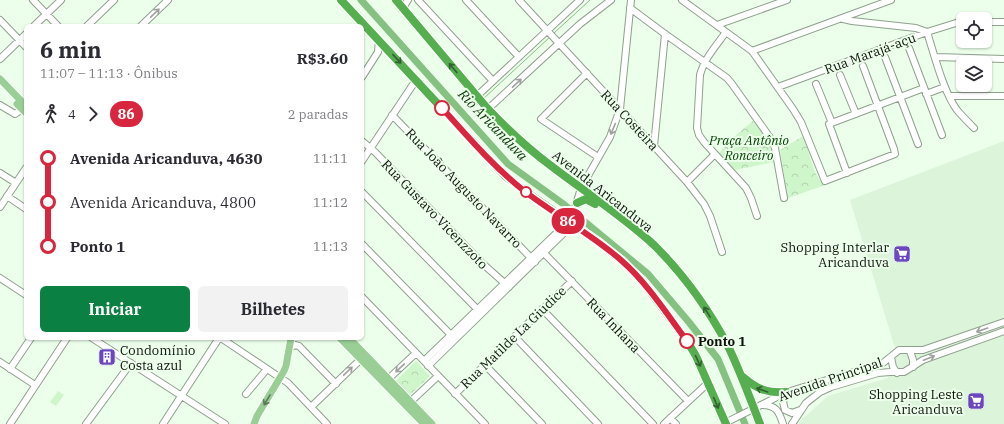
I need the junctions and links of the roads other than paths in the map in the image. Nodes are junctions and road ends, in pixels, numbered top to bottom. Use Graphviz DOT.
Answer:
graph roads {
  1 [pos="33,0"];
  2 [pos="62,0"];
  3 [pos="114,0"];
  4 [pos="168,0"];
  5 [pos="341,0"];
  6 [pos="396,0"];
  7 [pos="408,0"];
  8 [pos="418,0"];
  9 [pos="466,0"];
  10 [pos="519,0"];
  11 [pos="610,0"];
  12 [pos="631,0"];
  13 [pos="685,0"];
  14 [pos="787,0"];
  15 [pos="891,0"];
  16 [pos="576,1"];
  17 [pos="403,8"];
  18 [pos="630,8"];
  19 [pos="860,12"];
  20 [pos="46,14"];
  21 [pos="842,19"];
  22 [pos="0,20"];
  23 [pos="858,22"];
  24 [pos="992,22"];
  25 [pos="1004,22"];
  26 [pos="956,23"];
  27 [pos="36,24"];
  28 [pos="56,24"];
  29 [pos="89,24"];
  30 [pos="143,24"];
  31 [pos="364,24"];
  32 [pos="364,24"];
  33 [pos="717,25"];
  34 [pos="906,27"];
  35 [pos="726,32"];
  36 [pos="927,32"];
  37 [pos="549,33"];
  38 [pos="665,34"];
  39 [pos="24,36"];
  40 [pos="379,40"];
  41 [pos="908,40"];
  42 [pos="20,41"];
  43 [pos="557,42"];
  44 [pos="24,45"];
  45 [pos="909,48"];
  46 [pos="752,51"];
  47 [pos="520,57"];
  48 [pos="885,57"];
  49 [pos="936,57"];
  50 [pos="1004,58"];
  51 [pos="0,59"];
  52 [pos="704,62"];
  53 [pos="863,66"];
  54 [pos="587,73"];
  55 [pos="364,74"];
  56 [pos="840,75"];
  57 [pos="0,79"];
  58 [pos="416,80"];
  59 [pos="493,81"];
  60 [pos="816,84"];
  61 [pos="0,86"];
  62 [pos="778,88"];
  63 [pos="942,88"];
  64 [pos="926,91"];
  65 [pos="950,96"];
  66 [pos="1004,96"];
  67 [pos="477,97"];
  68 [pos="900,97"];
  69 [pos="0,105"];
  70 [pos="877,106"];
  71 [pos="24,108"];
  72 [pos="24,108"];
  73 [pos="488,109"];
  74 [pos="620,109"];
  75 [pos="24,110"];
  76 [pos="856,114"];
  77 [pos="392,115"];
  78 [pos="832,123"];
  79 [pos="974,128"];
  80 [pos="942,135"];
  81 [pos="364,143"];
  82 [pos="918,144"];
  83 [pos="654,146"];
  84 [pos="370,148"];
  85 [pos="715,154"];
  86 [pos="598,156"];
  87 [pos="364,158"];
  88 [pos="24,171"];
  89 [pos="0,173"];
  90 [pos="847,173"];
  91 [pos="687,182"];
  92 [pos="16,183"];
  93 [pos="364,194"];
  94 [pos="7,196"];
  95 [pos="581,196"];
  96 [pos="784,198"];
  97 [pos="0,208"];
  98 [pos="24,208"];
  99 [pos="757,216"];
  100 [pos="623,219"];
  101 [pos="572,220"];
  102 [pos="364,246"];
  103 [pos="542,251"];
  104 [pos="722,252"];
  105 [pos="534,260"];
  106 [pos="0,278"];
  107 [pos="572,281"];
  108 [pos="507,285"];
  109 [pos="24,295"];
  110 [pos="364,299"];
  111 [pos="542,309"];
  112 [pos="480,312"];
  113 [pos="1004,322"];
  114 [pos="1004,331"];
  115 [pos="454,337"];
  116 [pos="515,337"];
  117 [pos="30,340"];
  118 [pos="66,340"];
  119 [pos="95,340"];
  120 [pos="219,340"];
  121 [pos="223,340"];
  122 [pos="291,340"];
  123 [pos="342,340"];
  124 [pos="351,340"];
  125 [pos="289,348"];
  126 [pos="910,350"];
  127 [pos="416,353"];
  128 [pos="891,357"];
  129 [pos="361,359"];
  130 [pos="0,362"];
  131 [pos="131,363"];
  132 [pos="426,363"];
  133 [pos="485,365"];
  134 [pos="913,367"];
  135 [pos="10,369"];
  136 [pos="267,369"];
  137 [pos="897,372"];
  138 [pos="741,375"];
  139 [pos="438,376"];
  140 [pos="281,377"];
  141 [pos="386,381"];
  142 [pos="708,383"];
  143 [pos="336,384"];
  144 [pos="35,385"];
  145 [pos="787,392"];
  146 [pos="246,394"];
  147 [pos="455,394"];
  148 [pos="182,396"];
  149 [pos="688,401"];
  150 [pos="408,404"];
  151 [pos="311,407"];
  152 [pos="754,408"];
  153 [pos="800,410"];
  154 [pos="670,418"];
  155 [pos="10,424"];
  156 [pos="86,424"];
  157 [pos="163,424"];
  158 [pos="225,424"];
  159 [pos="254,424"];
  160 [pos="327,424"];
  161 [pos="424,424"];
  162 [pos="432,424"];
  163 [pos="484,424"];
  164 [pos="542,424"];
  165 [pos="598,424"];
  166 [pos="653,424"];
  167 [pos="664,424"];
  168 [pos="676,424"];
  169 [pos="725,424"];
  170 [pos="760,424"];
  171 [pos="783,424"];
  172 [pos="792,424"];
  1 -- 20 [label="street"];
  2 -- 20 [label="street"];
  3 -- 29 [label="street"];
  30 -- 4 [label="street, one-way"];
  5 -- 31 [label="highway"];
  6 -- 17 [label="highway, Avenida Aricanduva"];
  7 -- 17 [label="street"];
  8 -- 59 [label="street"];
  9 -- 47 [label="street"];
  10 -- 37 [label="street, Rua Costeira"];
  11 -- 43 [label="street"];
  12 -- 18 [label="street"];
  13 -- 33 [label="street"];
  14 -- 33 [label="street"];
  15 -- 19 [label="street"];
  16 -- 37 [label="street"];
  67 -- 17 [label="highway, Avenida Aricanduva, one-way"];
  18 -- 38 [label="street"];
  18 -- 74 [label="street"];
  19 -- 21 [label="street"];
  19 -- 23 [label="street"];
  20 -- 27 [label="street"];
  20 -- 28 [label="street"];
  21 -- 23 [label="street"];
  21 -- 46 [label="street"];
  22 -- 42 [label="street"];
  23 -- 34 [label="street"];
  24 -- 25 [label="street"];
  26 -- 36 [label="street, Rua Marajá-açu"];
  32 -- 40 [label="highway"];
  33 -- 35 [label="street"];
  34 -- 36 [label="street"];
  34 -- 41 [label="street"];
  35 -- 46 [label="street"];
  35 -- 52 [label="street"];
  36 -- 41 [label="street, Rua Marajá-açu"];
  36 -- 49 [label="street"];
  37 -- 43 [label="street, Rua Costeira"];
  37 -- 47 [label="street"];
  38 -- 52 [label="street"];
  38 -- 83 [label="street"];
  39 -- 42 [label="street"];
  40 -- 55 [label="street"];
  40 -- 58 [label="highway, one-way"];
  41 -- 62 [label="street, Rua Marajá-açu"];
  42 -- 44 [label="street"];
  42 -- 51 [label="street"];
  43 -- 54 [label="street, Rua Costeira"];
  73 -- 43 [label="street, one-way"];
  45 -- 64 [label="street"];
  46 -- 62 [label="street"];
  47 -- 59 [label="street"];
  48 -- 68 [label="street"];
  49 -- 50 [label="street"];
  49 -- 65 [label="street"];
  52 -- 85 [label="street"];
  52 -- 96 [label="street"];
  53 -- 70 [label="street"];
  54 -- 74 [label="street, Rua Costeira"];
  54 -- 86 [label="street"];
  56 -- 76 [label="street"];
  57 -- 71 [label="main road"];
  58 -- 77 [label="street"];
  58 -- 101 [label="highway"];
  59 -- 67 [label="street"];
  60 -- 78 [label="street"];
  61 -- 72 [label="main road"];
  62 -- 90 [label="street"];
  63 -- 64 [label="street"];
  64 -- 68 [label="street"];
  64 -- 80 [label="street"];
  65 -- 66 [label="street"];
  65 -- 79 [label="street"];
  67 -- 73 [label="highway, Avenida Aricanduva"];
  68 -- 70 [label="street"];
  68 -- 82 [label="street"];
  69 -- 75 [label="street"];
  70 -- 76 [label="street"];
  70 -- 90 [label="street"];
  73 -- 95 [label="highway, Avenida Aricanduva"];
  74 -- 83 [label="street, Rua Costeira"];
  74 -- 86 [label="street, one-way"];
  76 -- 78 [label="street"];
  77 -- 84 [label="street"];
  77 -- 105 [label="street, Rua João Augusto Navarro"];
  78 -- 90 [label="street"];
  81 -- 84 [label="street, Rua Gustavo Vicenzzoto"];
  83 -- 91 [label="street, Rua Costeira"];
  84 -- 87 [label="street"];
  84 -- 108 [label="street, Rua Gustavo Vicenzzoto"];
  85 -- 91 [label="street"];
  85 -- 99 [label="street"];
  86 -- 95 [label="street"];
  88 -- 92 [label="street"];
  89 -- 92 [label="street"];
  91 -- 104 [label="street, Rua Costeira"];
  92 -- 94 [label="street"];
  93 -- 112 [label="street"];
  94 -- 97 [label="street"];
  94 -- 98 [label="street"];
  95 -- 100 [label="highway, Avenida Aricanduva"];
  95 -- 100 [label="highway"];
  95 -- 101 [label="street"];
  138 -- 100 [label="highway, Avenida Aricanduva, one-way"];
  101 -- 103 [label="street"];
  101 -- 142 [label="highway, one-way"];
  102 -- 115 [label="street"];
  103 -- 105 [label="street"];
  103 -- 107 [label="street, Rua Inhana"];
  105 -- 108 [label="street"];
  106 -- 109 [label="street"];
  107 -- 111 [label="street, Rua Matilde La Giudice"];
  107 -- 149 [label="street, Rua Inhana"];
  108 -- 112 [label="street"];
  110 -- 127 [label="street"];
  111 -- 116 [label="street, Rua Matilde La Giudice"];
  111 -- 166 [label="street"];
  112 -- 115 [label="street"];
  113 -- 126 [label="street, Avenida Principal, one-way"];
  134 -- 114 [label="street, Avenida Principal, one-way"];
  115 -- 132 [label="street"];
  116 -- 133 [label="street, Rua Matilde La Giudice"];
  116 -- 165 [label="street"];
  117 -- 135 [label="street"];
  118 -- 144 [label="street"];
  119 -- 131 [label="street"];
  120 -- 148 [label="street"];
  121 -- 136 [label="street"];
  122 -- 125 [label="main road"];
  123 -- 129 [label="main road"];
  124 -- 141 [label="main road"];
  125 -- 140 [label="main road"];
  125 -- 143 [label="street"];
  126 -- 128 [label="street, Avenida Principal"];
  126 -- 134 [label="street"];
  127 -- 132 [label="street"];
  127 -- 141 [label="street, one-way"];
  128 -- 137 [label="street"];
  128 -- 145 [label="street, Avenida Principal"];
  129 -- 141 [label="main road"];
  143 -- 129 [label="street, one-way"];
  130 -- 135 [label="street"];
  131 -- 148 [label="street"];
  131 -- 156 [label="street"];
  132 -- 139 [label="street"];
  133 -- 147 [label="street, Rua Matilde La Giudice"];
  133 -- 164 [label="street"];
  134 -- 137 [label="street, Avenida Principal"];
  135 -- 144 [label="street"];
  136 -- 140 [label="street"];
  136 -- 146 [label="street"];
  137 -- 153 [label="street, Avenida Principal"];
  145 -- 138 [label="highway, one-way"];
  138 -- 152 [label="highway, Avenida Aricanduva"];
  139 -- 147 [label="street"];
  139 -- 150 [label="street"];
  140 -- 151 [label="street"];
  140 -- 159 [label="main road, one-way"];
  141 -- 150 [label="main road"];
  142 -- 149 [label="street"];
  142 -- 169 [label="highway, one-way"];
  143 -- 151 [label="street"];
  144 -- 155 [label="street"];
  145 -- 152 [label="street, Avenida Principal"];
  145 -- 153 [label="street"];
  147 -- 163 [label="street"];
  148 -- 157 [label="street"];
  148 -- 158 [label="street"];
  149 -- 154 [label="street"];
  150 -- 161 [label="main road"];
  150 -- 162 [label="main road"];
  151 -- 160 [label="street"];
  152 -- 169 [label="street, Avenida Principal"];
  152 -- 170 [label="highway, Avenida Aricanduva"];
  152 -- 171 [label="street"];
  153 -- 172 [label="street, Avenida Principal"];
  154 -- 167 [label="street"];
  154 -- 168 [label="street"];
}
